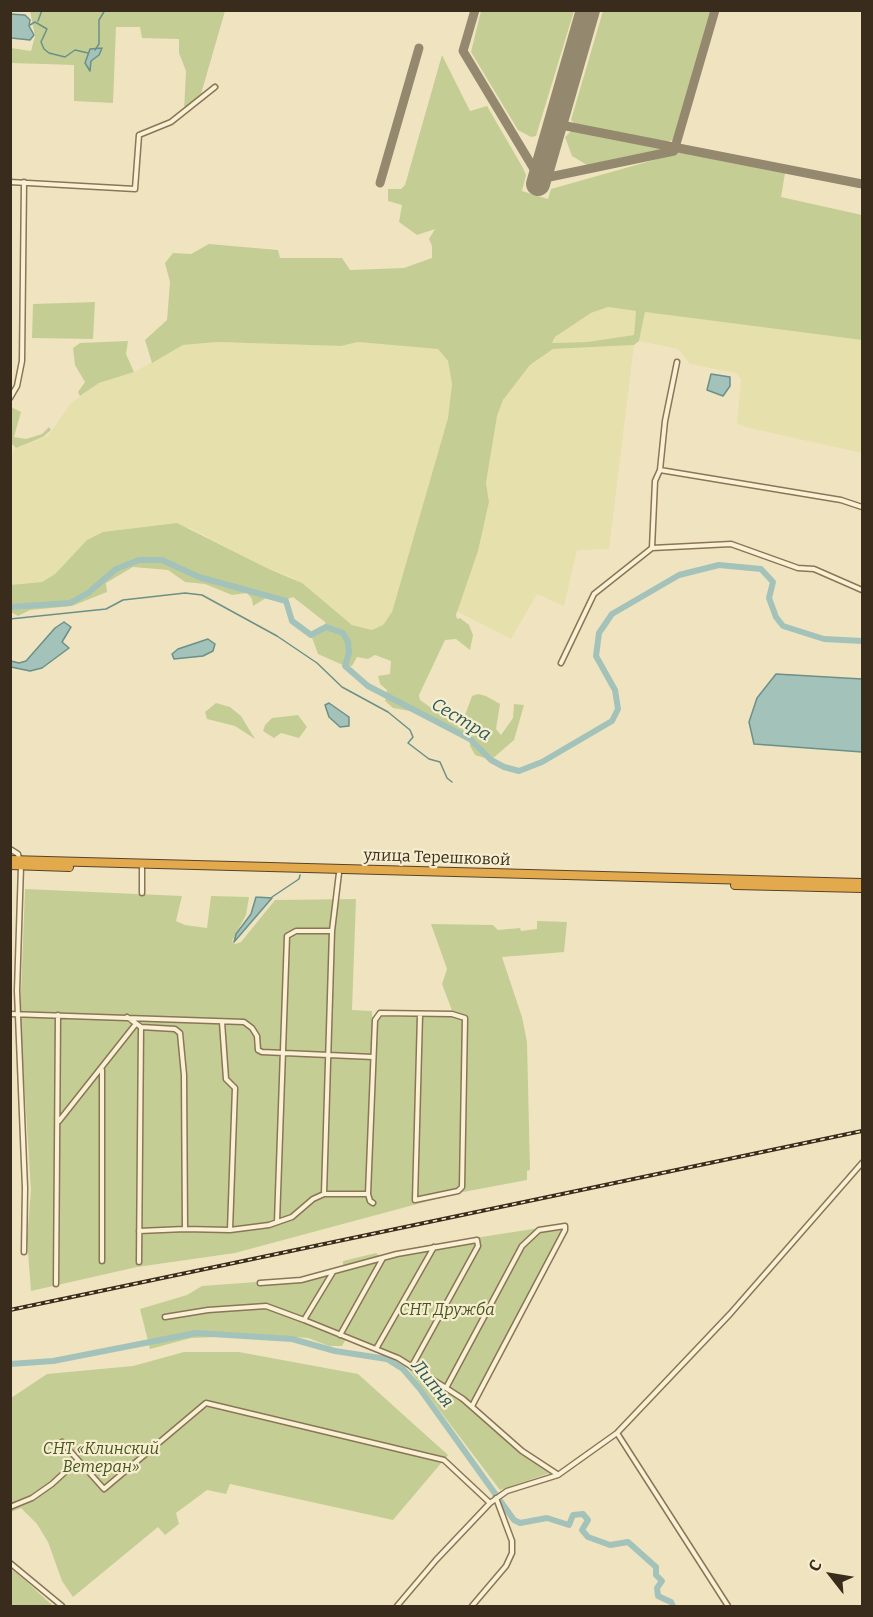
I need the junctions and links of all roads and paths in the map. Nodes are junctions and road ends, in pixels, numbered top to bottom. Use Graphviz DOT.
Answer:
graph roads {
  1 [pos="215,87"];
  2 [pos="10,182"];
  3 [pos="24,182"];
  4 [pos="676,362"];
  5 [pos="10,398"];
  6 [pos="660,470"];
  7 [pos="862,507"];
  8 [pos="652,548"];
  9 [pos="862,590"];
  10 [pos="561,663"];
  11 [pos="10,849"];
  12 [pos="10,860"];
  13 [pos="20,863"];
  14 [pos="10,865"];
  15 [pos="142,868"];
  16 [pos="339,873"];
  17 [pos="862,883"];
  18 [pos="862,888"];
  19 [pos="142,893"];
  20 [pos="332,931"];
  21 [pos="10,1014"];
  22 [pos="18,1014"];
  23 [pos="58,1015"];
  24 [pos="420,1015"];
  25 [pos="127,1017"];
  26 [pos="222,1022"];
  27 [pos="135,1025"];
  28 [pos="141,1027"];
  29 [pos="282,1052"];
  30 [pos="328,1055"];
  31 [pos="373,1057"];
  32 [pos="102,1070"];
  33 [pos="58,1121"];
  34 [pos="862,1163"];
  35 [pos="324,1194"];
  36 [pos="368,1194"];
  37 [pos="374,1203"];
  38 [pos="277,1222"];
  39 [pos="185,1229"];
  40 [pos="230,1230"];
  41 [pos="140,1231"];
  42 [pos="434,1247"];
  43 [pos="24,1252"];
  44 [pos="383,1258"];
  45 [pos="102,1261"];
  46 [pos="139,1262"];
  47 [pos="333,1272"];
  48 [pos="260,1282"];
  49 [pos="56,1284"];
  50 [pos="165,1317"];
  51 [pos="304,1320"];
  52 [pos="340,1335"];
  53 [pos="376,1349"];
  54 [pos="412,1367"];
  55 [pos="447,1388"];
  56 [pos="472,1406"];
  57 [pos="617,1433"];
  58 [pos="62,1442"];
  59 [pos="78,1460"];
  60 [pos="558,1475"];
  61 [pos="496,1498"];
  62 [pos="490,1503"];
  63 [pos="10,1507"];
  64 [pos="10,1563"];
  65 [pos="62,1606"];
  66 [pos="397,1606"];
  67 [pos="472,1606"];
  68 [pos="728,1606"];
  1 -- 3 [label="street"];
  2 -- 3 [label="street"];
  3 -- 5 [label="street"];
  4 -- 6 [label="street"];
  6 -- 7 [label="street"];
  6 -- 8 [label="street"];
  8 -- 9 [label="street"];
  8 -- 10 [label="street"];
  11 -- 13 [label="street"];
  12 -- 13 [label="highway, улица Терешковой"];
  13 -- 14 [label="highway, улица Терешковой"];
  13 -- 15 [label="highway, улица Терешковой"];
  13 -- 17 [label="highway, улица Терешковой"];
  13 -- 22 [label="street"];
  15 -- 16 [label="highway, улица Терешковой"];
  15 -- 19 [label="street"];
  16 -- 18 [label="highway, улица Терешковой"];
  16 -- 20 [label="street"];
  20 -- 29 [label="street"];
  20 -- 30 [label="street"];
  21 -- 22 [label="street"];
  22 -- 23 [label="street"];
  22 -- 43 [label="street"];
  23 -- 25 [label="street"];
  23 -- 33 [label="street"];
  24 -- 24 [label="street"];
  24 -- 31 [label="street"];
  25 -- 26 [label="street"];
  25 -- 27 [label="street"];
  26 -- 29 [label="street"];
  26 -- 40 [label="street"];
  27 -- 28 [label="street"];
  27 -- 32 [label="street"];
  28 -- 39 [label="street"];
  28 -- 41 [label="street"];
  29 -- 30 [label="street"];
  29 -- 38 [label="street"];
  30 -- 31 [label="street"];
  30 -- 35 [label="street"];
  31 -- 36 [label="street"];
  32 -- 33 [label="street"];
  32 -- 45 [label="street"];
  33 -- 49 [label="street"];
  34 -- 57 [label="street"];
  35 -- 36 [label="street"];
  35 -- 38 [label="street"];
  36 -- 37 [label="street"];
  38 -- 40 [label="street"];
  39 -- 40 [label="street"];
  39 -- 41 [label="street"];
  41 -- 46 [label="street"];
  42 -- 44 [label="street"];
  42 -- 53 [label="street"];
  42 -- 54 [label="street"];
  44 -- 47 [label="street"];
  44 -- 52 [label="street"];
  47 -- 48 [label="street"];
  47 -- 51 [label="street"];
  50 -- 51 [label="street"];
  51 -- 52 [label="street"];
  52 -- 53 [label="street"];
  53 -- 54 [label="street"];
  54 -- 55 [label="street"];
  55 -- 56 [label="street"];
  55 -- 56 [label="street"];
  56 -- 60 [label="street"];
  57 -- 60 [label="street"];
  57 -- 68 [label="street"];
  58 -- 59 [label="street"];
  59 -- 62 [label="street"];
  59 -- 63 [label="street"];
  60 -- 61 [label="street"];
  61 -- 62 [label="street"];
  61 -- 67 [label="street"];
  62 -- 66 [label="street"];
  64 -- 65 [label="street"];
}
